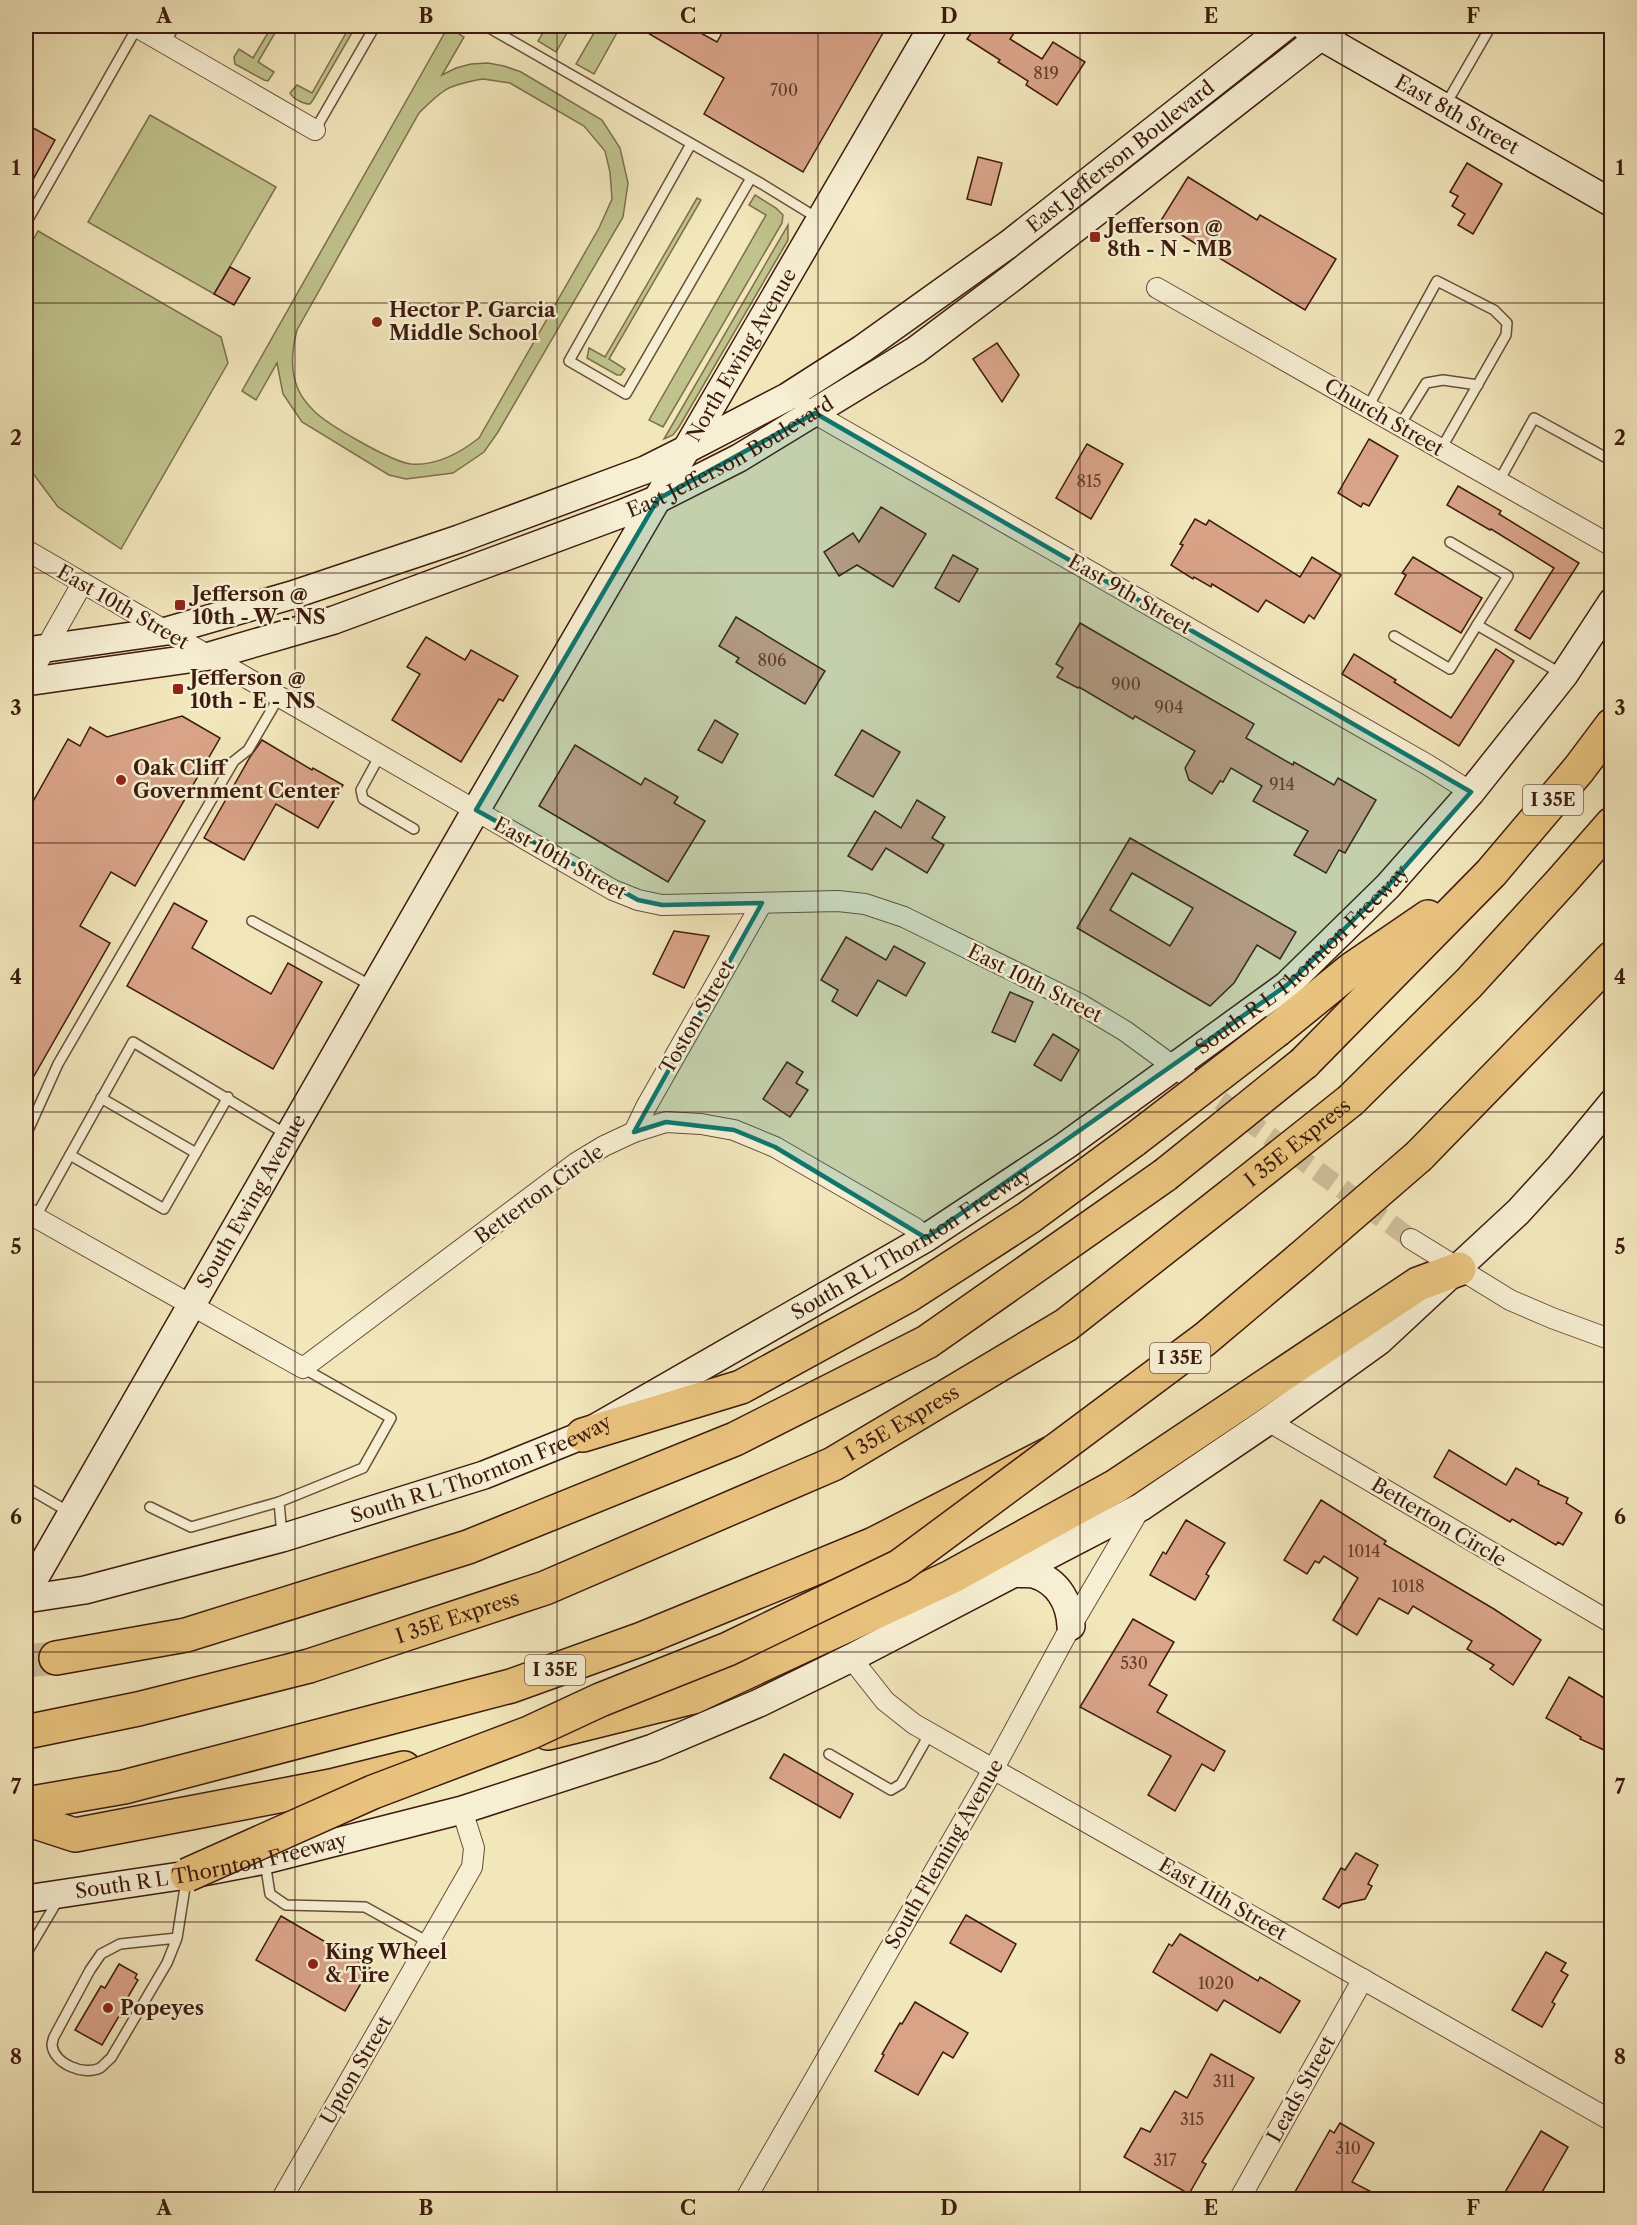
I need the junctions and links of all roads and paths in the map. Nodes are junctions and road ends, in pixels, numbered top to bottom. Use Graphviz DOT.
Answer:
graph roads {
  1 [pos="137,26"];
  2 [pos="175,26"];
  3 [pos="375,26"];
  4 [pos="486,26"];
  5 [pos="933,26"];
  6 [pos="1286,26"];
  7 [pos="1491,26"];
  8 [pos="1319,29"];
  9 [pos="164,43"];
  10 [pos="1444,107"];
  11 [pos="315,130"];
  12 [pos="691,144"];
  13 [pos="751,178"];
  14 [pos="1611,203"];
  15 [pos="1052,211"];
  16 [pos="821,220"];
  17 [pos="26,223"];
  18 [pos="1069,232"];
  19 [pos="1157,288"];
  20 [pos="1478,385"];
  21 [pos="787,397"];
  22 [pos="1368,407"];
  23 [pos="814,413"];
  24 [pos="1400,425"];
  25 [pos="687,449"];
  26 [pos="1441,449"];
  27 [pos="1611,461"];
  28 [pos="1499,481"];
  29 [pos="658,499"];
  30 [pos="459,539"];
  31 [pos="1450,542"];
  32 [pos="1611,546"];
  33 [pos="26,550"];
  34 [pos="472,570"];
  35 [pos="82,584"];
  36 [pos="1611,602"];
  37 [pos="1477,625"];
  38 [pos="167,631"];
  39 [pos="1394,636"];
  40 [pos="35,650"];
  41 [pos="210,656"];
  42 [pos="1564,675"];
  43 [pos="26,682"];
  44 [pos="279,697"];
  45 [pos="1611,725"];
  46 [pos="380,755"];
  47 [pos="1472,792"];
  48 [pos="476,810"];
  49 [pos="1611,824"];
  50 [pos="414,829"];
  51 [pos="1491,873"];
  52 [pos="762,903"];
  53 [pos="252,921"];
  54 [pos="1611,958"];
  55 [pos="374,988"];
  56 [pos="1183,1073"];
  57 [pos="228,1097"];
  58 [pos="101,1098"];
  59 [pos="1611,1104"];
  60 [pos="634,1132"];
  61 [pos="26,1135"];
  62 [pos="288,1135"];
  63 [pos="196,1153"];
  64 [pos="70,1155"];
  65 [pos="30,1215"];
  66 [pos="926,1239"];
  67 [pos="1411,1239"];
  68 [pos="1458,1269"];
  69 [pos="190,1305"];
  70 [pos="1611,1340"];
  71 [pos="303,1368"];
  72 [pos="1268,1421"];
  73 [pos="583,1435"];
  74 [pos="1055,1451"];
  75 [pos="26,1487"];
  76 [pos="279,1502"];
  77 [pos="150,1507"];
  78 [pos="1141,1507"];
  79 [pos="72,1513"];
  80 [pos="282,1538"];
  81 [pos="1014,1573"];
  82 [pos="26,1593"];
  83 [pos="26,1599"];
  84 [pos="1611,1623"];
  85 [pos="1071,1626"];
  86 [pos="56,1658"];
  87 [pos="851,1658"];
  88 [pos="26,1732"];
  89 [pos="930,1732"];
  90 [pos="829,1754"];
  91 [pos="994,1768"];
  92 [pos="26,1804"];
  93 [pos="462,1810"];
  94 [pos="26,1819"];
  95 [pos="265,1860"];
  96 [pos="186,1875"];
  97 [pos="61,1895"];
  98 [pos="26,1899"];
  99 [pos="177,1938"];
  100 [pos="430,1943"];
  101 [pos="26,1954"];
  102 [pos="1363,1979"];
  103 [pos="1611,2121"];
  104 [pos="281,2199"];
  105 [pos="745,2199"];
  106 [pos="1239,2199"];
  1 -- 9 [label="street"];
  1 -- 17 [label="lane"];
  2 -- 9 [label="lane"];
  3 -- 11 [label="lane"];
  4 -- 12 [label="lane"];
  5 -- 16 [label="main road, North Ewing Avenue"];
  6 -- 15 [label="main road, East Jefferson Boulevard"];
  7 -- 10 [label="lane"];
  8 -- 10 [label="main road, East 8th Street"];
  8 -- 18 [label="main road, East Jefferson Boulevard"];
  9 -- 11 [label="street"];
  10 -- 14 [label="main road, East 8th Street"];
  12 -- 13 [label="lane"];
  12 -- 13 [label="lane"];
  13 -- 16 [label="lane"];
  15 -- 18 [label="main road"];
  15 -- 21 [label="main road, East Jefferson Boulevard"];
  16 -- 25 [label="main road, North Ewing Avenue"];
  18 -- 23 [label="main road, East Jefferson Boulevard"];
  19 -- 22 [label="street, Church Street"];
  20 -- 22 [label="lane"];
  20 -- 24 [label="lane"];
  20 -- 26 [label="lane"];
  21 -- 23 [label="street, East 9th Street"];
  21 -- 25 [label="main road, East Jefferson Boulevard"];
  22 -- 24 [label="street, Church Street"];
  23 -- 29 [label="main road, East Jefferson Boulevard"];
  23 -- 47 [label="street, East 9th Street"];
  24 -- 26 [label="street, Church Street"];
  25 -- 29 [label="main road, North Ewing Avenue"];
  25 -- 30 [label="main road, East Jefferson Boulevard"];
  26 -- 28 [label="street, Church Street"];
  27 -- 28 [label="lane"];
  28 -- 32 [label="street, Church Street"];
  29 -- 34 [label="main road, East Jefferson Boulevard"];
  29 -- 48 [label="main road, North Ewing Avenue"];
  30 -- 34 [label="main road"];
  30 -- 38 [label="main road, East Jefferson Boulevard"];
  31 -- 37 [label="lane"];
  33 -- 35 [label="street, East 10th Street"];
  34 -- 41 [label="main road, East Jefferson Boulevard"];
  35 -- 38 [label="street, East 10th Street"];
  35 -- 40 [label="street"];
  36 -- 42 [label="main road, South R L Thornton Freeway"];
  37 -- 39 [label="lane"];
  37 -- 42 [label="lane"];
  38 -- 40 [label="main road, East Jefferson Boulevard"];
  38 -- 41 [label="street, East 10th Street"];
  40 -- 43 [label="street"];
  41 -- 43 [label="main road, East Jefferson Boulevard"];
  41 -- 44 [label="street, East 10th Street"];
  42 -- 47 [label="main road, South R L Thornton Freeway"];
  44 -- 46 [label="street, East 10th Street"];
  44 -- 61 [label="lane"];
  45 -- 51 [label="highway, I 35E"];
  46 -- 48 [label="street, East 10th Street"];
  46 -- 50 [label="lane"];
  47 -- 56 [label="main road, South R L Thornton Freeway"];
  48 -- 52 [label="street, East 10th Street"];
  48 -- 55 [label="main road, South Ewing Avenue"];
  49 -- 88 [label="highway, I 35E Express, bridge"];
  51 -- 73 [label="highway, bridge"];
  51 -- 86 [label="highway, I 35E, bridge"];
  52 -- 56 [label="street, East 10th Street"];
  52 -- 60 [label="street, Toston Street"];
  53 -- 55 [label="lane"];
  54 -- 74 [label="highway, I 35E, bridge"];
  55 -- 62 [label="main road, South Ewing Avenue"];
  56 -- 66 [label="main road, South R L Thornton Freeway"];
  57 -- 58 [label="lane"];
  57 -- 62 [label="lane"];
  57 -- 63 [label="lane"];
  58 -- 63 [label="lane"];
  58 -- 64 [label="lane"];
  59 -- 68 [label="main road, South R L Thornton Freeway"];
  60 -- 66 [label="street, Betterton Circle"];
  60 -- 71 [label="street, Betterton Circle"];
  62 -- 69 [label="main road, South Ewing Avenue"];
  63 -- 64 [label="lane"];
  64 -- 65 [label="lane"];
  65 -- 69 [label="street"];
  66 -- 73 [label="main road, South R L Thornton Freeway"];
  67 -- 68 [label="street"];
  68 -- 70 [label="street"];
  68 -- 72 [label="main road, South R L Thornton Freeway"];
  68 -- 94 [label="highway"];
  69 -- 71 [label="street"];
  69 -- 79 [label="main road, South Ewing Avenue"];
  71 -- 76 [label="lane"];
  72 -- 78 [label="main road, South R L Thornton Freeway"];
  72 -- 84 [label="street, Betterton Circle"];
  73 -- 80 [label="main road, South R L Thornton Freeway"];
  74 -- 92 [label="highway, I 35E"];
  74 -- 96 [label="highway, bridge"];
  75 -- 79 [label="lane"];
  76 -- 77 [label="lane"];
  76 -- 80 [label="lane"];
  78 -- 81 [label="main road, South R L Thornton Freeway"];
  78 -- 85 [label="street, South Fleming Avenue"];
  79 -- 82 [label="main road, South Ewing Avenue"];
  80 -- 83 [label="main road, South R L Thornton Freeway"];
  81 -- 85 [label="main road"];
  81 -- 87 [label="main road, South R L Thornton Freeway"];
  85 -- 91 [label="street, South Fleming Avenue"];
  87 -- 89 [label="street, East 11th Street"];
  87 -- 93 [label="main road, South R L Thornton Freeway"];
  89 -- 90 [label="lane"];
  89 -- 91 [label="street, East 11th Street"];
  91 -- 102 [label="street, East 11th Street"];
  91 -- 105 [label="street, South Fleming Avenue"];
  93 -- 95 [label="main road, South R L Thornton Freeway"];
  93 -- 100 [label="street, Upton Street"];
  95 -- 96 [label="main road, South R L Thornton Freeway"];
  95 -- 100 [label="lane"];
  96 -- 97 [label="main road, South R L Thornton Freeway"];
  96 -- 99 [label="lane"];
  97 -- 98 [label="main road, South R L Thornton Freeway"];
  97 -- 101 [label="lane"];
  99 -- 99 [label="lane"];
  100 -- 104 [label="street, Upton Street"];
  102 -- 103 [label="street, East 11th Street"];
  102 -- 106 [label="street, Leads Street"];
}
